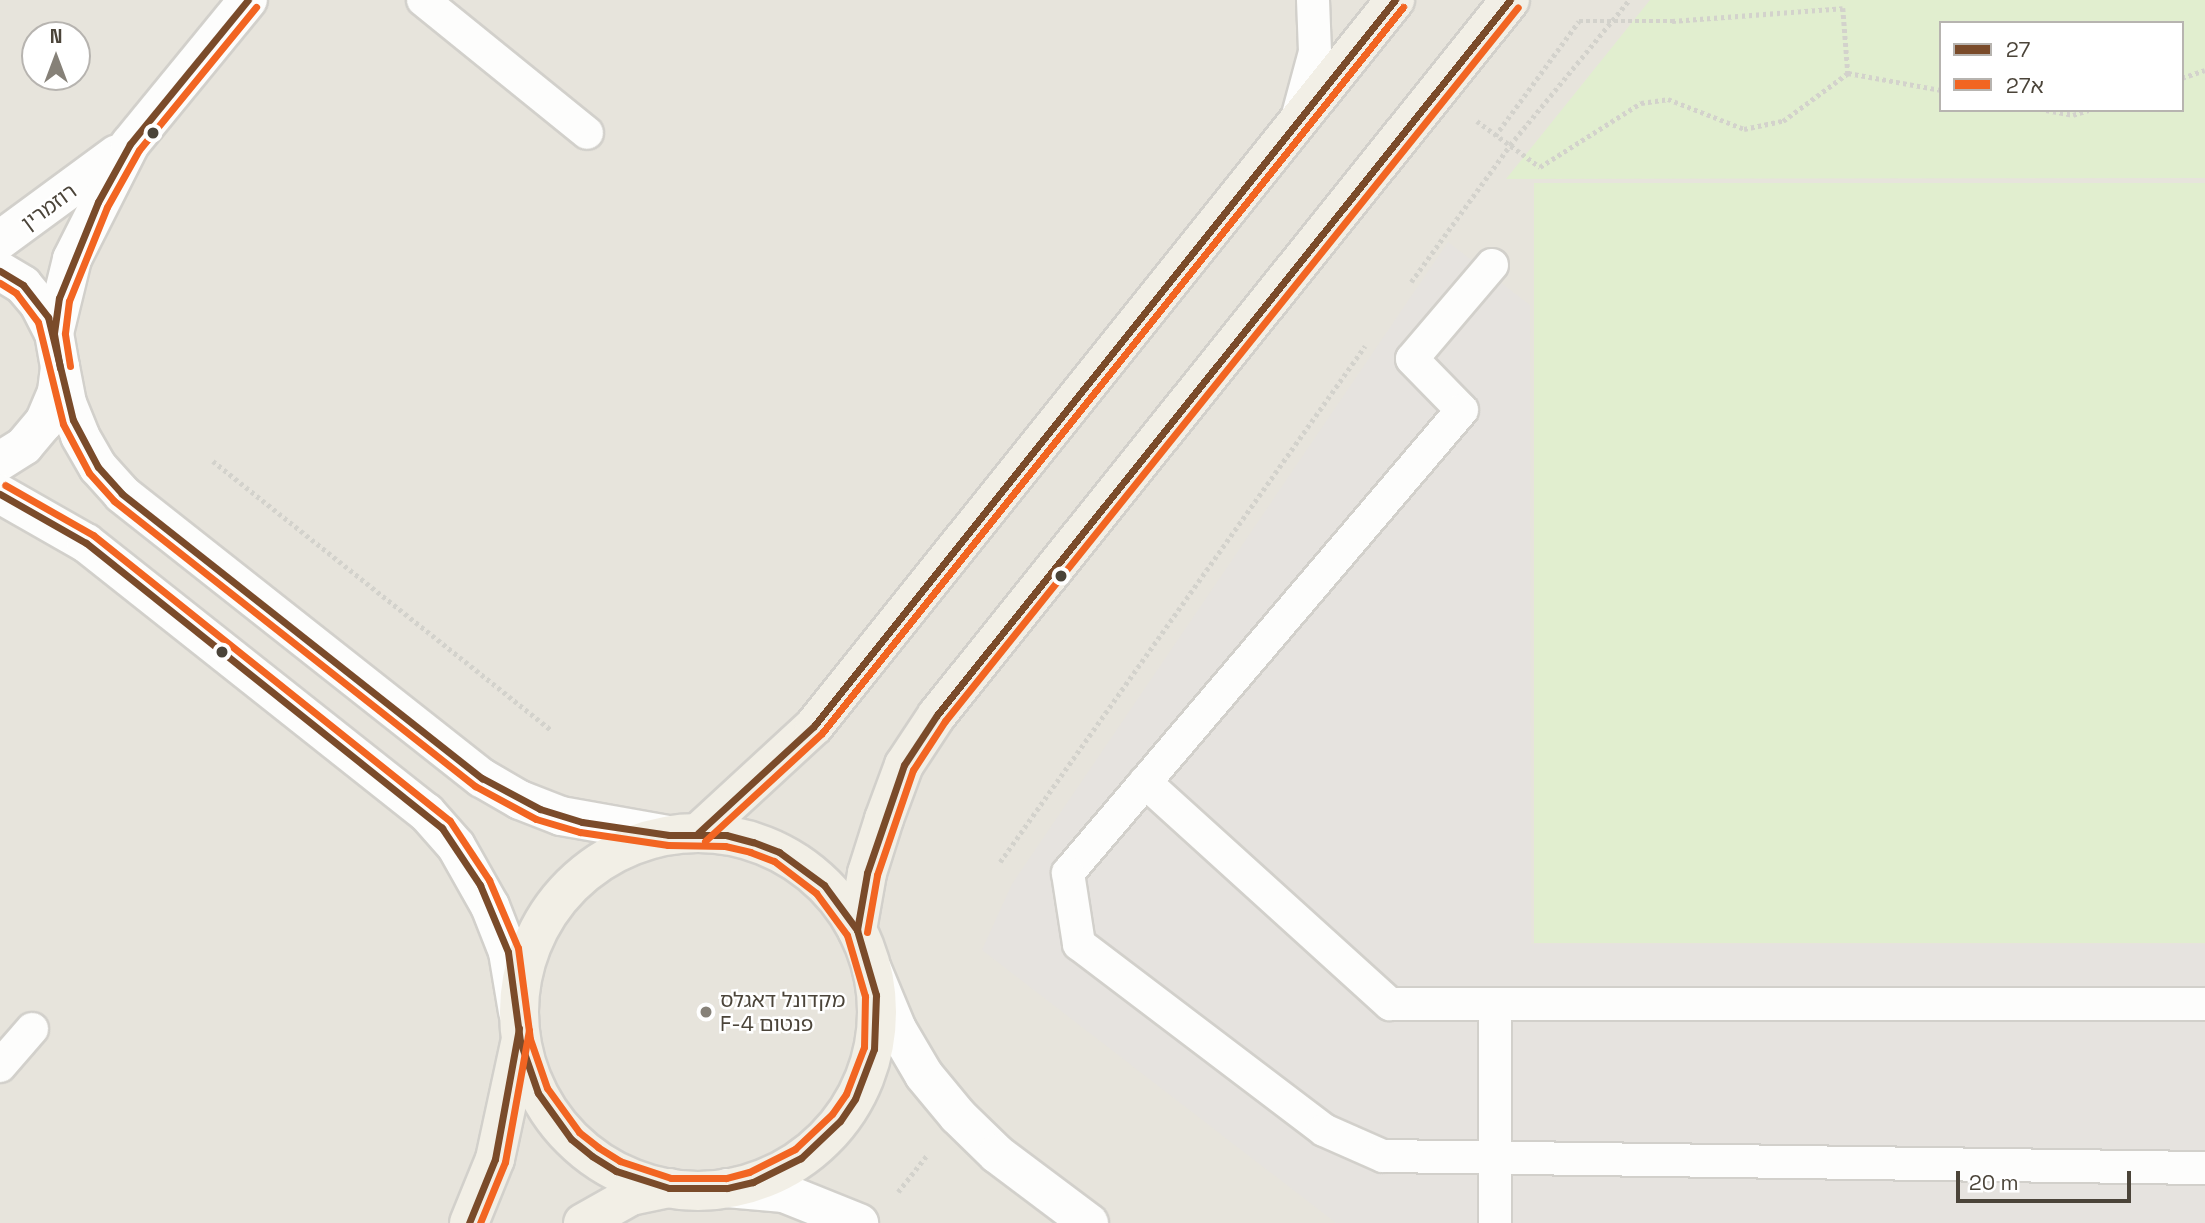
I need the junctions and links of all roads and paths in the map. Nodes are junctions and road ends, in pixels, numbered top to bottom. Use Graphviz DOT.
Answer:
graph roads {
  1 [pos="248,0"];
  2 [pos="423,0"];
  3 [pos="1313,0"];
  4 [pos="1395,0"];
  5 [pos="1510,0"];
  6 [pos="1629,0"];
  7 [pos="1612,21"];
  8 [pos="2205,70"];
  9 [pos="1848,73"];
  10 [pos="2184,77"];
  11 [pos="1437,90"];
  12 [pos="1939,90"];
  13 [pos="2057,112"];
  14 [pos="2082,112"];
  15 [pos="1294,127"];
  16 [pos="587,133"];
  17 [pos="1495,136"];
  18 [pos="130,144"];
  19 [pos="1510,145"];
  20 [pos="0,240"];
  21 [pos="1492,265"];
  22 [pos="0,271"];
  23 [pos="1404,293"];
  24 [pos="1371,338"];
  25 [pos="57,350"];
  26 [pos="0,461"];
  27 [pos="213,461"];
  28 [pos="0,494"];
  29 [pos="550,729"];
  30 [pos="1145,782"];
  31 [pos="683,834"];
  32 [pos="1000,862"];
  33 [pos="857,930"];
  34 [pos="872,969"];
  35 [pos="1495,1004"];
  36 [pos="2205,1004"];
  37 [pos="519,1027"];
  38 [pos="32,1030"];
  39 [pos="0,1066"];
  40 [pos="958,1116"];
  41 [pos="1495,1158"];
  42 [pos="2205,1168"];
  43 [pos="669,1188"];
  44 [pos="727,1188"];
  45 [pos="890,1202"];
  46 [pos="469,1223"];
  47 [pos="583,1223"];
  48 [pos="859,1223"];
  49 [pos="1089,1223"];
  50 [pos="1495,1223"];
  1 -- 18 [label="street, רוזמרין"];
  2 -- 16 [label="lane"];
  3 -- 15 [label="lane"];
  4 -- 15 [label="main road"];
  5 -- 11 [label="main road"];
  6 -- 7 [label="path"];
  7 -- 9 [label="path"];
  7 -- 17 [label="path"];
  7 -- 19 [label="path"];
  8 -- 10 [label="path"];
  9 -- 12 [label="path"];
  9 -- 19 [label="path"];
  11 -- 17 [label="path"];
  11 -- 33 [label="main road"];
  13 -- 14 [label="path"];
  15 -- 31 [label="main road"];
  17 -- 19 [label="path"];
  18 -- 20 [label="street, רוזמרין"];
  18 -- 25 [label="street, רוזמרין"];
  19 -- 23 [label="path"];
  21 -- 30 [label="lane"];
  22 -- 25 [label="street"];
  24 -- 32 [label="path"];
  25 -- 26 [label="street, רוזמרין"];
  25 -- 31 [label="street"];
  27 -- 29 [label="path"];
  28 -- 37 [label="street"];
  30 -- 35 [label="lane"];
  30 -- 41 [label="lane"];
  31 -- 33 [label="main road"];
  31 -- 37 [label="main road"];
  33 -- 34 [label="main road"];
  34 -- 40 [label="street"];
  34 -- 44 [label="main road"];
  35 -- 36 [label="lane"];
  35 -- 41 [label="lane"];
  37 -- 43 [label="main road"];
  37 -- 46 [label="main road"];
  38 -- 39 [label="lane"];
  40 -- 45 [label="path"];
  40 -- 49 [label="street"];
  41 -- 42 [label="lane"];
  41 -- 50 [label="lane"];
  43 -- 44 [label="main road"];
  43 -- 47 [label="main road"];
  44 -- 48 [label="street"];
}
